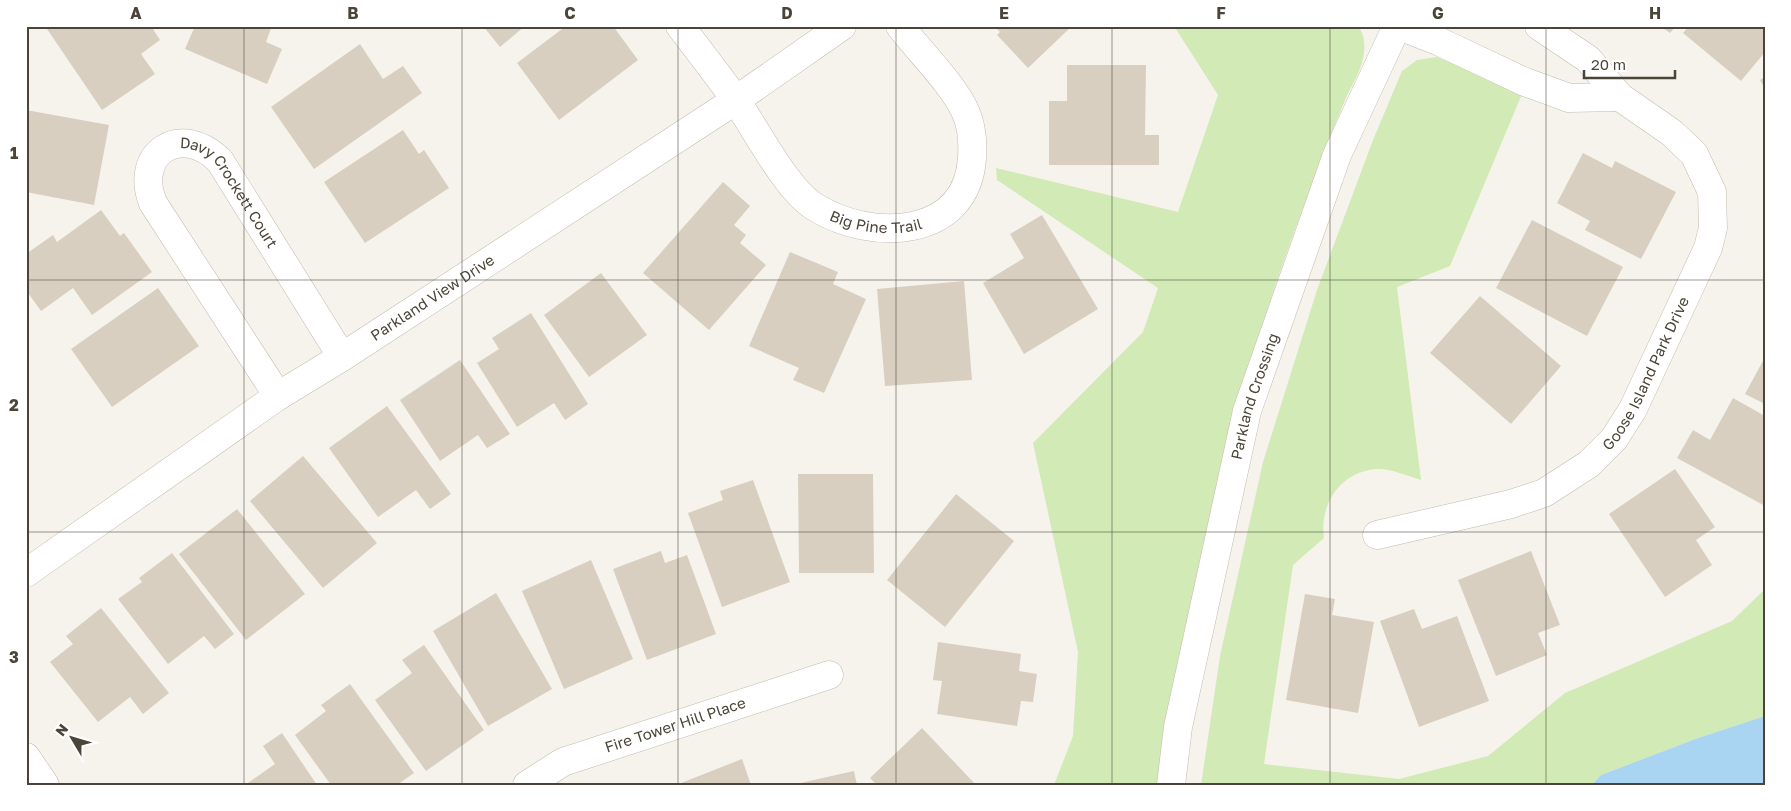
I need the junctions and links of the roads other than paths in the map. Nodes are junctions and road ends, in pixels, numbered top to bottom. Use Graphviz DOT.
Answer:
graph roads {
  1 [pos="680,26"];
  2 [pos="842,26"];
  3 [pos="900,26"];
  4 [pos="1398,26"];
  5 [pos="1539,26"];
  6 [pos="1620,97"];
  7 [pos="736,100"];
  8 [pos="342,357"];
  9 [pos="278,396"];
  10 [pos="1377,536"];
  11 [pos="26,573"];
  12 [pos="829,675"];
  13 [pos="26,757"];
  14 [pos="45,785"];
  15 [pos="527,785"];
  16 [pos="1171,785"];
  1 -- 7 [label="street, Big Pine Trail"];
  2 -- 7 [label="street, Parkland View Drive"];
  3 -- 7 [label="street, Big Pine Trail"];
  4 -- 6 [label="street"];
  4 -- 16 [label="street, Parkland Crossing"];
  5 -- 6 [label="street, Goose Island Park Drive"];
  6 -- 10 [label="street, Goose Island Park Drive"];
  7 -- 8 [label="street, Parkland View Drive"];
  8 -- 9 [label="street, Parkland View Drive"];
  8 -- 9 [label="street, Davy Crockett Court"];
  9 -- 11 [label="street, Parkland View Drive"];
  12 -- 15 [label="street, Fire Tower Hill Place"];
  13 -- 14 [label="street"];
}
